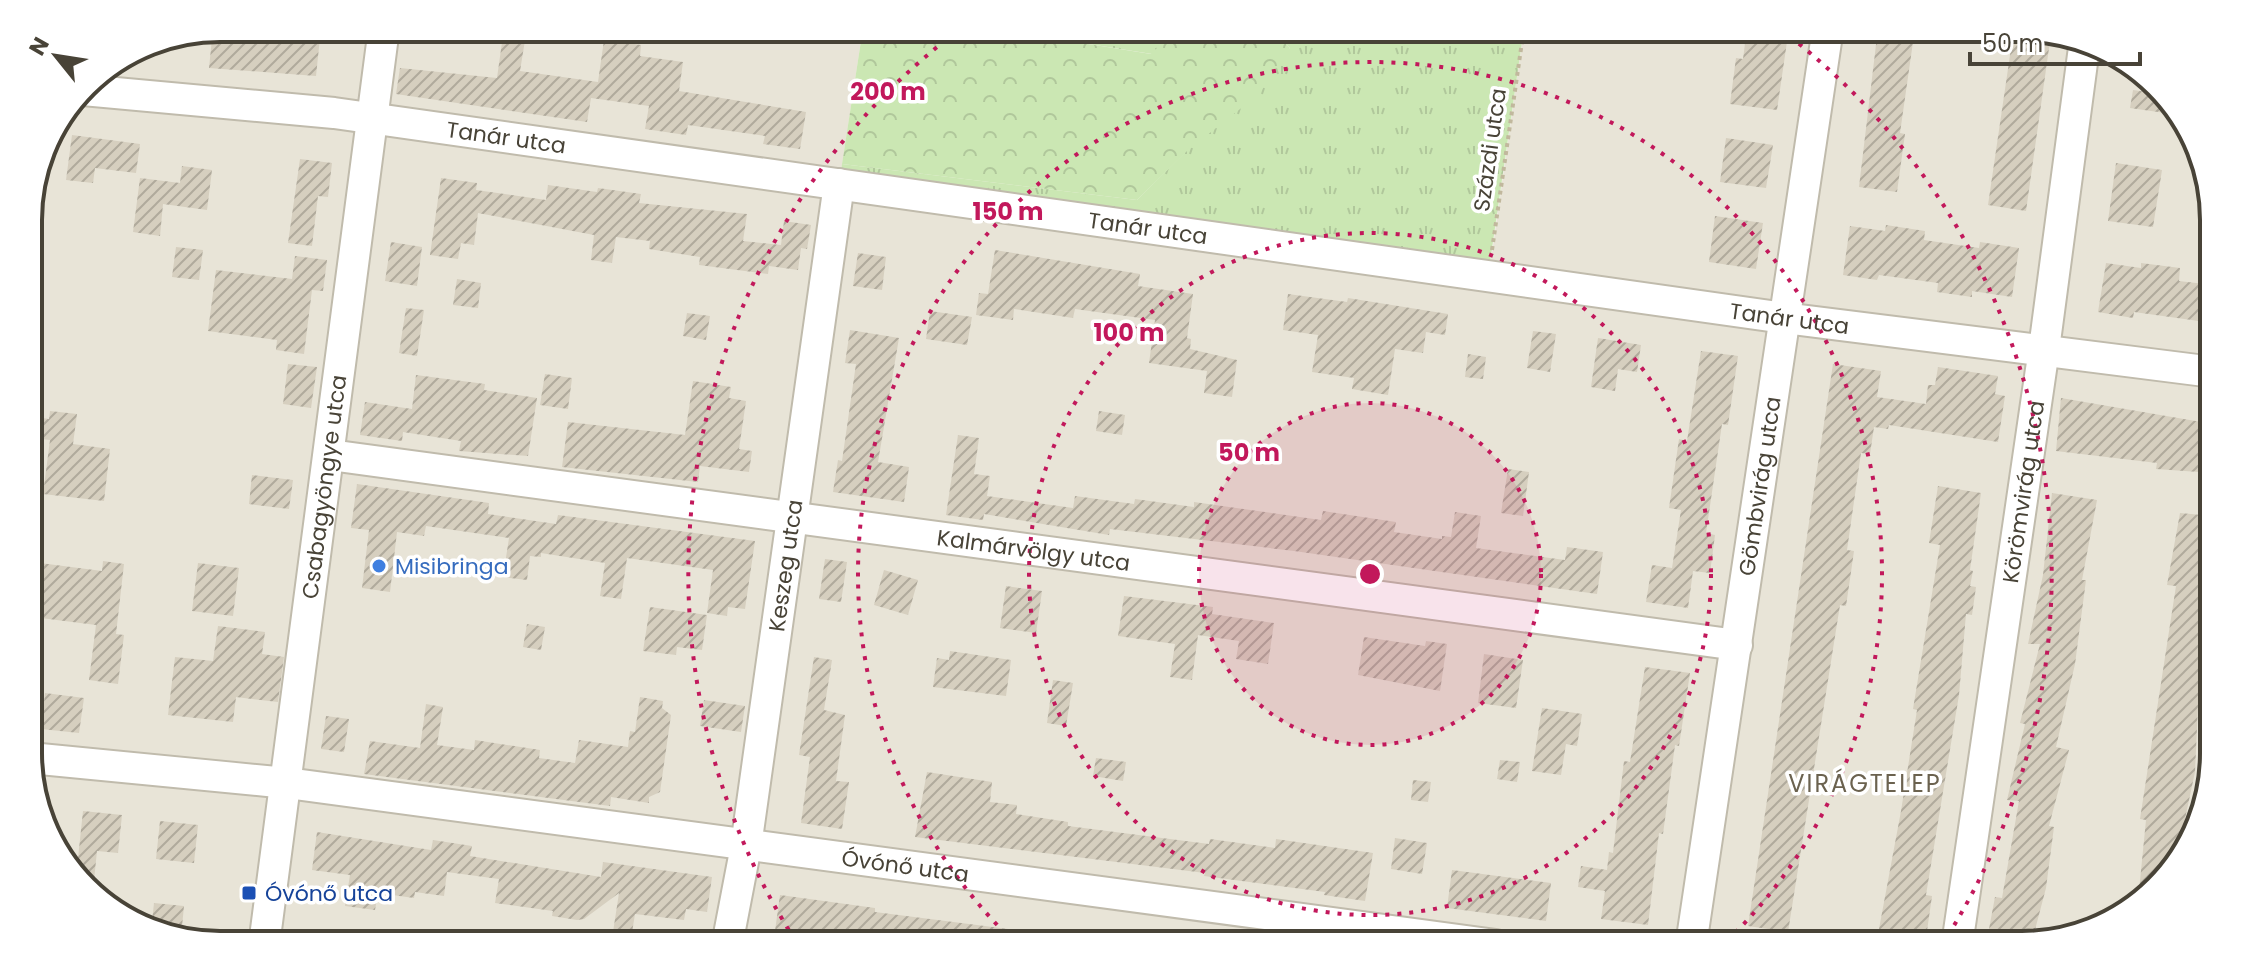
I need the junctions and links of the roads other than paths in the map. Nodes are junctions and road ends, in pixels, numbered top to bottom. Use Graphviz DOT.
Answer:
graph roads {
  1 [pos="382,42"];
  2 [pos="1826,42"];
  3 [pos="2083,53"];
  4 [pos="97,91"];
  5 [pos="371,118"];
  6 [pos="839,184"];
  7 [pos="1784,318"];
  8 [pos="2044,349"];
  9 [pos="2200,370"];
  10 [pos="330,455"];
  11 [pos="792,519"];
  12 [pos="1737,645"];
  13 [pos="43,759"];
  14 [pos="287,783"];
  15 [pos="746,846"];
  16 [pos="266,931"];
  17 [pos="730,931"];
  18 [pos="1390,931"];
  19 [pos="1693,931"];
  20 [pos="1959,931"];
  1 -- 5 [label="street, Csabagyöngye utca"];
  2 -- 7 [label="street, Gömbvirág utca"];
  3 -- 8 [label="street, Körömvirág utca"];
  4 -- 5 [label="street, Tanár utca"];
  5 -- 6 [label="street, Tanár utca"];
  5 -- 10 [label="street, Csabagyöngye utca"];
  6 -- 7 [label="street, Tanár utca"];
  6 -- 11 [label="street, Keszeg utca"];
  7 -- 8 [label="street, Tanár utca"];
  7 -- 12 [label="street, Gömbvirág utca"];
  8 -- 9 [label="street, Tanár utca"];
  8 -- 20 [label="street, Körömvirág utca"];
  10 -- 11 [label="street, Kalmárvölgy utca"];
  10 -- 14 [label="street, Csabagyöngye utca"];
  11 -- 12 [label="street, Kalmárvölgy utca"];
  11 -- 15 [label="street, Keszeg utca"];
  12 -- 19 [label="street, Gömbvirág utca"];
  13 -- 14 [label="street, Óvónő utca"];
  14 -- 15 [label="street, Óvónő utca"];
  14 -- 16 [label="street, Csabagyöngye utca"];
  15 -- 17 [label="street, Keszeg utca"];
  15 -- 18 [label="street, Óvónő utca"];
}
